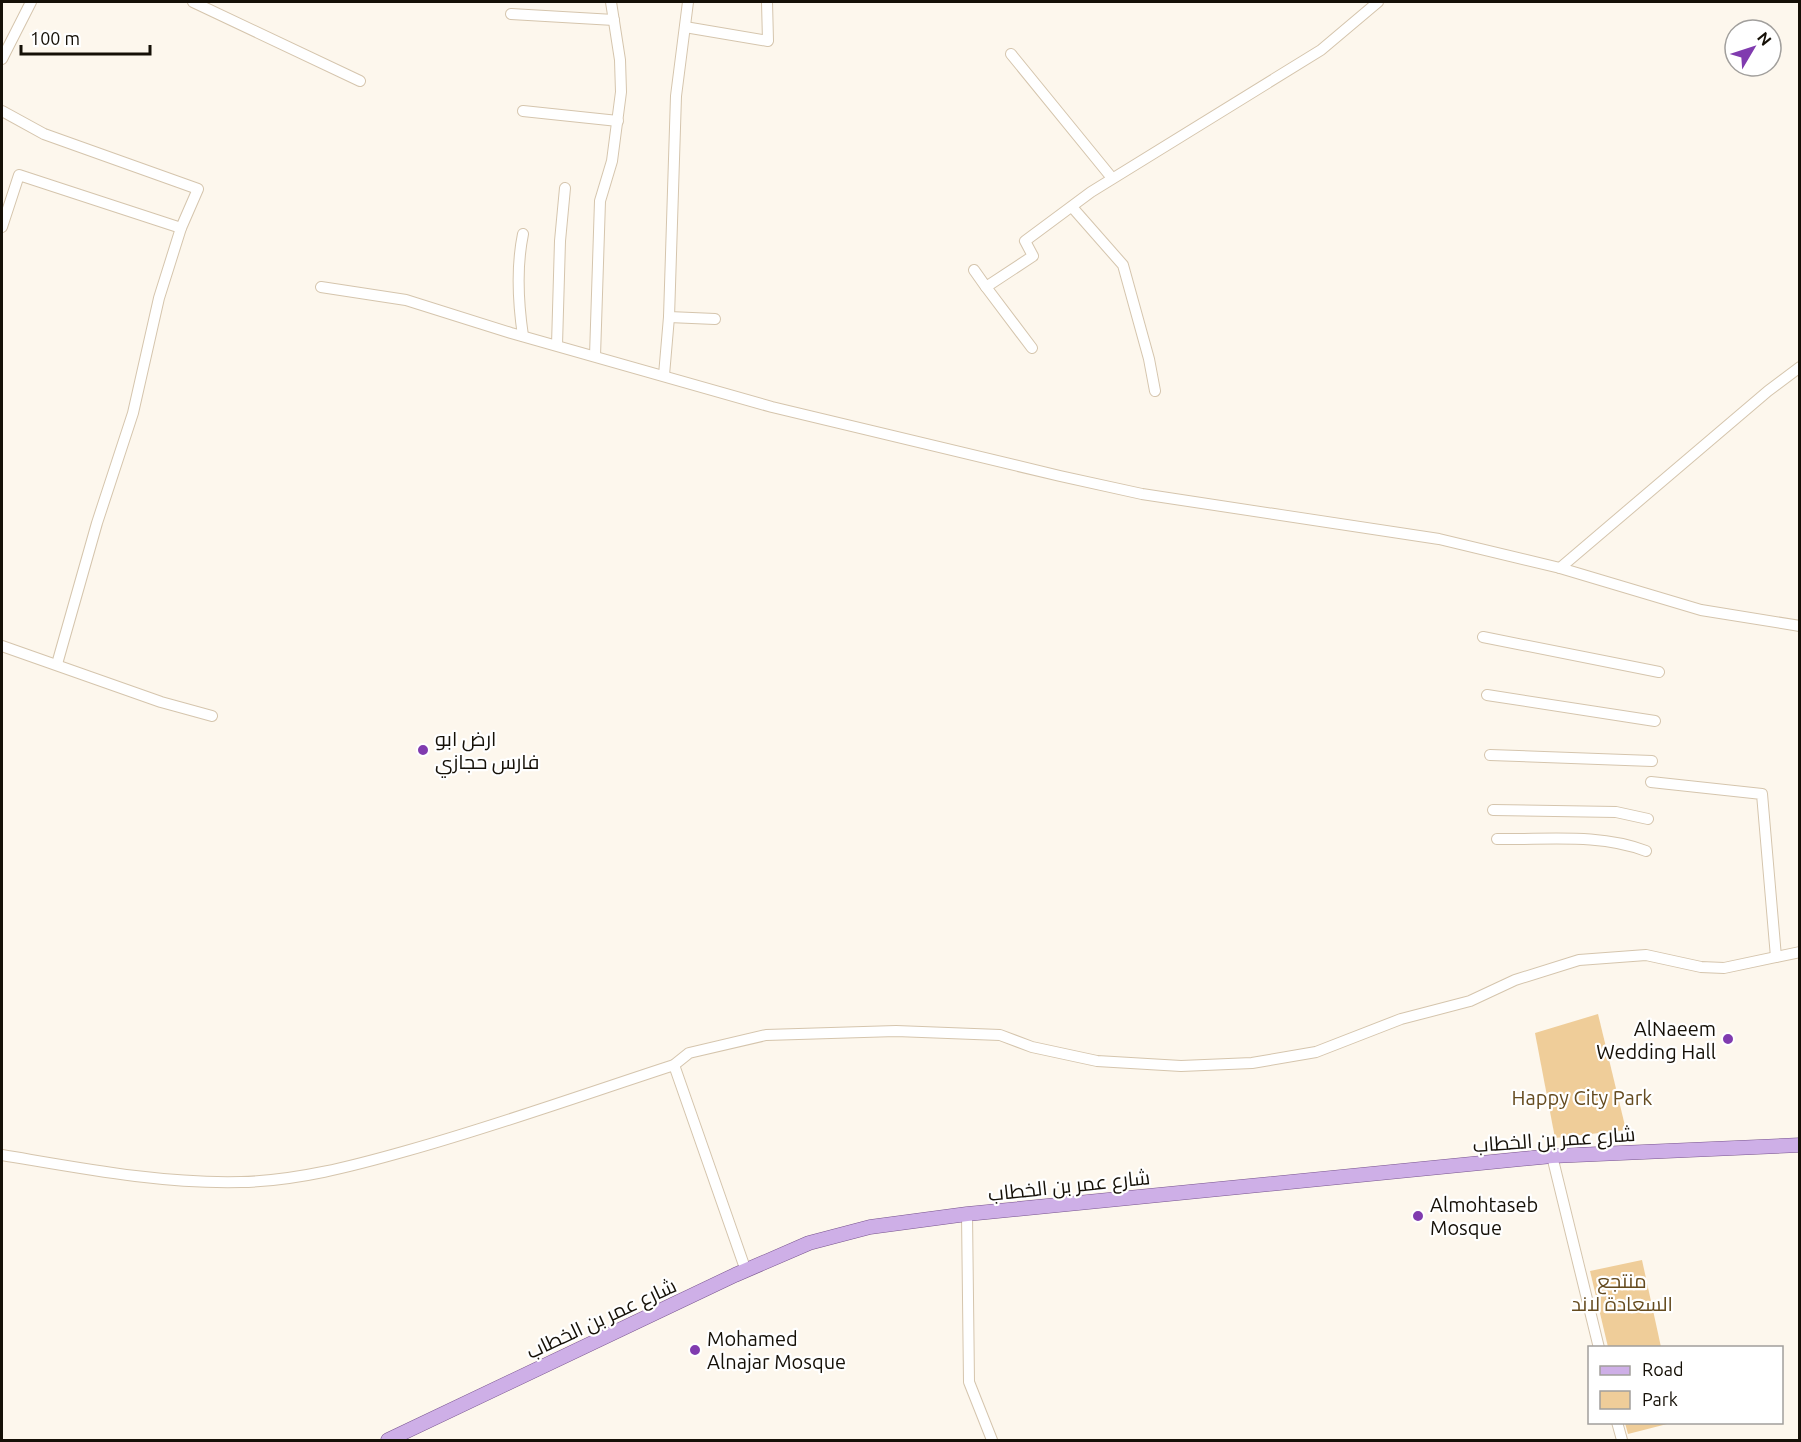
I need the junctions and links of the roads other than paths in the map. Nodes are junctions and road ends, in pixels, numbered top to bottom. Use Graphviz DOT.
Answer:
graph roads {
  1 [pos="31,2"];
  2 [pos="193,2"];
  3 [pos="611,2"];
  4 [pos="688,2"];
  5 [pos="767,2"];
  6 [pos="1378,2"];
  7 [pos="511,14"];
  8 [pos="614,20"];
  9 [pos="685,27"];
  10 [pos="1011,54"];
  11 [pos="2,59"];
  12 [pos="360,81"];
  13 [pos="3,108"];
  14 [pos="523,111"];
  15 [pos="618,121"];
  16 [pos="1112,178"];
  17 [pos="565,188"];
  18 [pos="1072,207"];
  19 [pos="2,227"];
  20 [pos="181,228"];
  21 [pos="523,234"];
  22 [pos="974,270"];
  23 [pos="321,287"];
  24 [pos="986,287"];
  25 [pos="669,317"];
  26 [pos="715,319"];
  27 [pos="524,336"];
  28 [pos="557,345"];
  29 [pos="1032,348"];
  30 [pos="595,356"];
  31 [pos="1800,367"];
  32 [pos="664,375"];
  33 [pos="1155,391"];
  34 [pos="1560,568"];
  35 [pos="1800,626"];
  36 [pos="1483,637"];
  37 [pos="2,646"];
  38 [pos="57,664"];
  39 [pos="1659,672"];
  40 [pos="1487,695"];
  41 [pos="212,716"];
  42 [pos="1655,721"];
  43 [pos="1490,755"];
  44 [pos="1652,761"];
  45 [pos="1651,782"];
  46 [pos="1493,810"];
  47 [pos="1648,819"];
  48 [pos="1497,839"];
  49 [pos="1646,851"];
  50 [pos="1800,952"];
  51 [pos="1776,957"];
  52 [pos="674,1065"];
  53 [pos="1800,1144"];
  54 [pos="2,1155"];
  55 [pos="1552,1156"];
  56 [pos="967,1214"];
  57 [pos="746,1271"];
  58 [pos="1599,1346"];
  59 [pos="1618,1424"];
  60 [pos="388,1440"];
  61 [pos="992,1440"];
  62 [pos="1622,1440"];
  1 -- 11 [label="street"];
  2 -- 12 [label="street"];
  3 -- 8 [label="street"];
  4 -- 9 [label="street"];
  5 -- 9 [label="street"];
  6 -- 16 [label="street"];
  7 -- 8 [label="street"];
  8 -- 15 [label="street"];
  9 -- 25 [label="street"];
  10 -- 16 [label="street"];
  13 -- 20 [label="street"];
  14 -- 15 [label="street"];
  15 -- 30 [label="street"];
  16 -- 18 [label="street"];
  17 -- 28 [label="street"];
  18 -- 24 [label="street"];
  18 -- 33 [label="street"];
  19 -- 20 [label="street"];
  20 -- 38 [label="street"];
  21 -- 27 [label="street"];
  22 -- 24 [label="street"];
  23 -- 27 [label="street"];
  24 -- 29 [label="street"];
  25 -- 26 [label="street"];
  25 -- 32 [label="street"];
  27 -- 28 [label="street"];
  28 -- 30 [label="street"];
  30 -- 32 [label="street"];
  31 -- 34 [label="street"];
  32 -- 34 [label="street"];
  34 -- 35 [label="street"];
  36 -- 39 [label="street"];
  37 -- 38 [label="street"];
  38 -- 41 [label="street"];
  40 -- 42 [label="street"];
  43 -- 44 [label="street"];
  45 -- 51 [label="street"];
  46 -- 47 [label="street"];
  48 -- 49 [label="street"];
  50 -- 51 [label="street"];
  51 -- 52 [label="street"];
  52 -- 54 [label="street"];
  52 -- 57 [label="street"];
  53 -- 55 [label="main road, شارع عمر بن الخطاب"];
  55 -- 56 [label="main road, شارع عمر بن الخطاب"];
  55 -- 58 [label="street"];
  56 -- 57 [label="main road, شارع عمر بن الخطاب"];
  56 -- 61 [label="street"];
  57 -- 60 [label="main road, شارع عمر بن الخطاب"];
  59 -- 62 [label="street"];
}
